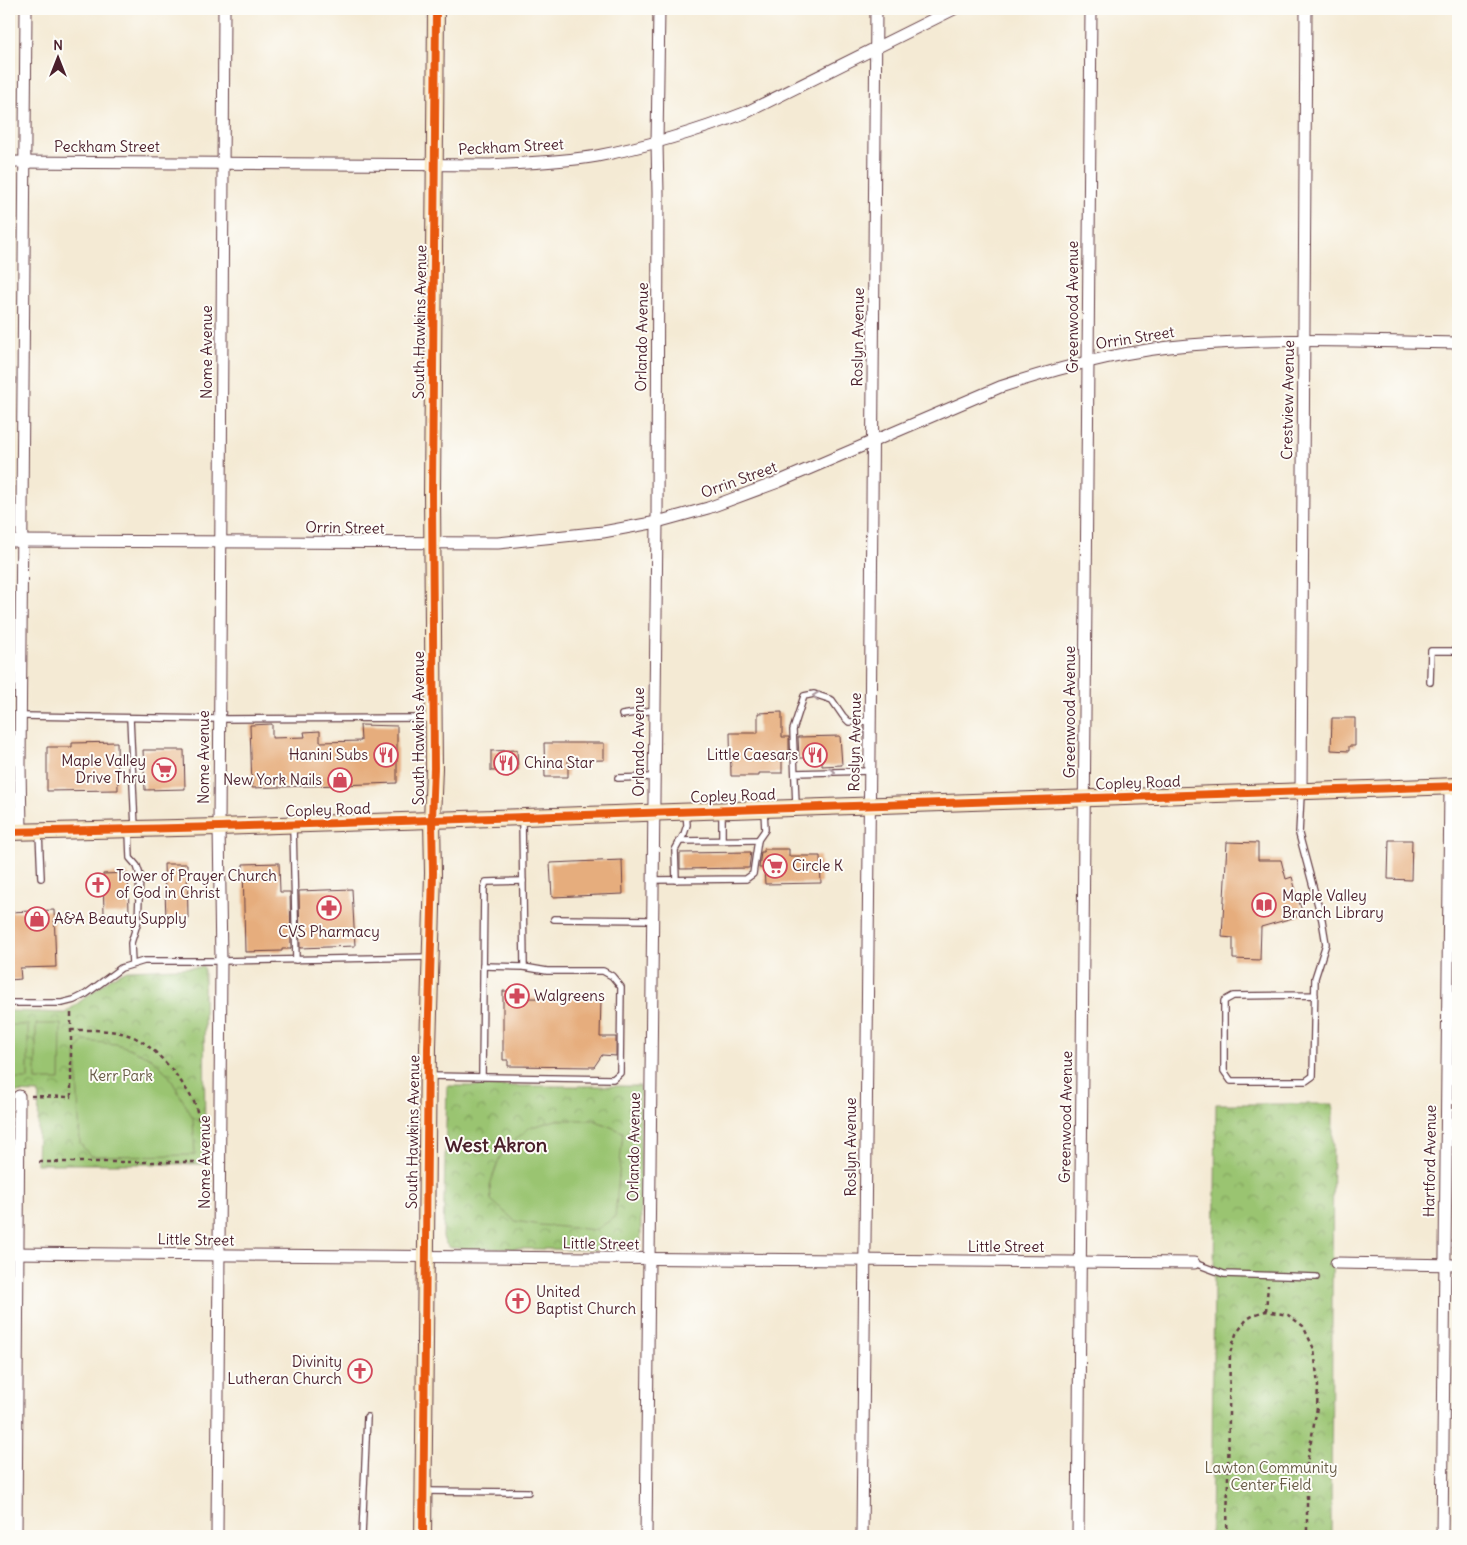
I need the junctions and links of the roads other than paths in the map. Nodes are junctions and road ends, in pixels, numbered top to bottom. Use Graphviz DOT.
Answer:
graph roads {
  1 [pos="26,9"];
  2 [pos="224,9"];
  3 [pos="436,9"];
  4 [pos="659,9"];
  5 [pos="876,9"];
  6 [pos="954,9"];
  7 [pos="1091,9"];
  8 [pos="1306,9"];
  9 [pos="875,48"];
  10 [pos="657,143"];
  11 [pos="9,162"];
  12 [pos="25,163"];
  13 [pos="223,163"];
  14 [pos="435,165"];
  15 [pos="1304,341"];
  16 [pos="1458,343"];
  17 [pos="1088,361"];
  18 [pos="872,442"];
  19 [pos="656,522"];
  20 [pos="9,541"];
  21 [pos="23,541"];
  22 [pos="221,542"];
  23 [pos="433,544"];
  24 [pos="1458,651"];
  25 [pos="1430,682"];
  26 [pos="654,710"];
  27 [pos="622,715"];
  28 [pos="21,716"];
  29 [pos="130,718"];
  30 [pos="433,718"];
  31 [pos="220,719"];
  32 [pos="870,722"];
  33 [pos="15,738"];
  34 [pos="870,771"];
  35 [pos="794,773"];
  36 [pos="654,777"];
  37 [pos="618,778"];
  38 [pos="1454,786"];
  39 [pos="1301,792"];
  40 [pos="1085,798"];
  41 [pos="869,805"];
  42 [pos="764,808"];
  43 [pos="796,808"];
  44 [pos="722,810"];
  45 [pos="686,811"];
  46 [pos="653,812"];
  47 [pos="522,817"];
  48 [pos="432,820"];
  49 [pos="293,825"];
  50 [pos="219,827"];
  51 [pos="132,829"];
  52 [pos="15,831"];
  53 [pos="39,831"];
  54 [pos="722,840"];
  55 [pos="758,840"];
  56 [pos="679,841"];
  57 [pos="41,878"];
  58 [pos="652,880"];
  59 [pos="676,880"];
  60 [pos="523,881"];
  61 [pos="554,919"];
  62 [pos="652,920"];
  63 [pos="430,957"];
  64 [pos="296,960"];
  65 [pos="221,961"];
  66 [pos="132,964"];
  67 [pos="483,966"];
  68 [pos="524,966"];
  69 [pos="1314,996"];
  70 [pos="9,1003"];
  71 [pos="427,1076"];
  72 [pos="482,1076"];
  73 [pos="19,1096"];
  74 [pos="14,1253"];
  75 [pos="220,1255"];
  76 [pos="426,1257"];
  77 [pos="648,1260"];
  78 [pos="865,1261"];
  79 [pos="1081,1262"];
  80 [pos="1194,1263"];
  81 [pos="1336,1264"];
  82 [pos="1444,1265"];
  83 [pos="1458,1265"];
  84 [pos="1316,1277"];
  85 [pos="368,1417"];
  86 [pos="423,1491"];
  87 [pos="528,1492"];
  88 [pos="16,1536"];
  89 [pos="217,1536"];
  90 [pos="362,1536"];
  91 [pos="423,1536"];
  92 [pos="646,1536"];
  93 [pos="862,1536"];
  94 [pos="1078,1536"];
  95 [pos="1442,1536"];
  1 -- 12 [label="street"];
  2 -- 13 [label="street, Nome Avenue"];
  3 -- 14 [label="main road, South Hawkins Avenue"];
  4 -- 10 [label="street, Orlando Avenue"];
  5 -- 9 [label="street, Roslyn Avenue"];
  6 -- 9 [label="street, Peckham Street"];
  7 -- 17 [label="street, Greenwood Avenue"];
  8 -- 15 [label="street, Crestview Avenue"];
  9 -- 10 [label="street, Peckham Street"];
  9 -- 18 [label="street, Roslyn Avenue"];
  10 -- 14 [label="street, Peckham Street"];
  10 -- 19 [label="street, Orlando Avenue"];
  11 -- 12 [label="street, Peckham Street"];
  12 -- 13 [label="street, Peckham Street"];
  12 -- 21 [label="street"];
  13 -- 14 [label="street, Peckham Street"];
  13 -- 22 [label="street, Nome Avenue"];
  14 -- 23 [label="main road, South Hawkins Avenue"];
  15 -- 16 [label="street, Orrin Street"];
  15 -- 17 [label="street, Orrin Street"];
  15 -- 39 [label="street, Crestview Avenue"];
  17 -- 18 [label="street, Orrin Street"];
  17 -- 40 [label="street, Greenwood Avenue"];
  18 -- 19 [label="street, Orrin Street"];
  18 -- 32 [label="street, Roslyn Avenue"];
  19 -- 23 [label="street, Orrin Street"];
  19 -- 26 [label="street, Orlando Avenue"];
  20 -- 21 [label="street, Orrin Street"];
  21 -- 22 [label="street, Orrin Street"];
  21 -- 28 [label="street"];
  22 -- 23 [label="street, Orrin Street"];
  22 -- 31 [label="street, Nome Avenue"];
  23 -- 30 [label="main road, South Hawkins Avenue"];
  24 -- 25 [label="lane"];
  26 -- 27 [label="lane"];
  26 -- 36 [label="street, Orlando Avenue"];
  28 -- 29 [label="lane"];
  28 -- 33 [label="street"];
  29 -- 31 [label="lane"];
  29 -- 51 [label="lane"];
  30 -- 31 [label="lane"];
  30 -- 48 [label="main road, South Hawkins Avenue"];
  31 -- 50 [label="street, Nome Avenue"];
  32 -- 34 [label="street, Roslyn Avenue"];
  32 -- 35 [label="lane, one-way"];
  33 -- 52 [label="street"];
  35 -- 34 [label="lane, one-way"];
  34 -- 41 [label="street, Roslyn Avenue"];
  35 -- 43 [label="lane"];
  36 -- 37 [label="lane"];
  36 -- 46 [label="street, Orlando Avenue"];
  38 -- 39 [label="main road, Copley Road"];
  38 -- 82 [label="street, Hartford Avenue"];
  39 -- 40 [label="main road, Copley Road"];
  39 -- 69 [label="lane"];
  40 -- 41 [label="main road, Copley Road"];
  40 -- 79 [label="street, Greenwood Avenue"];
  41 -- 43 [label="main road, Copley Road"];
  41 -- 78 [label="street, Roslyn Avenue"];
  42 -- 43 [label="main road, Copley Road"];
  42 -- 44 [label="main road, Copley Road"];
  42 -- 55 [label="lane"];
  44 -- 45 [label="main road, Copley Road"];
  44 -- 54 [label="lane"];
  45 -- 46 [label="main road, Copley Road"];
  45 -- 56 [label="lane"];
  46 -- 47 [label="main road, Copley Road"];
  46 -- 58 [label="street, Orlando Avenue"];
  47 -- 48 [label="main road, Copley Road"];
  47 -- 60 [label="lane"];
  48 -- 49 [label="main road, Copley Road"];
  48 -- 63 [label="main road, South Hawkins Avenue"];
  49 -- 50 [label="main road, Copley Road"];
  49 -- 64 [label="lane"];
  50 -- 51 [label="main road, Copley Road"];
  50 -- 65 [label="street, Nome Avenue"];
  51 -- 53 [label="main road, Copley Road"];
  51 -- 66 [label="lane"];
  52 -- 53 [label="main road, Copley Road"];
  53 -- 57 [label="lane"];
  54 -- 55 [label="lane"];
  54 -- 56 [label="lane"];
  55 -- 59 [label="lane"];
  56 -- 59 [label="lane"];
  58 -- 59 [label="lane"];
  58 -- 62 [label="street, Orlando Avenue"];
  60 -- 67 [label="lane"];
  60 -- 68 [label="lane"];
  61 -- 62 [label="lane"];
  62 -- 77 [label="street, Orlando Avenue"];
  63 -- 64 [label="lane"];
  63 -- 71 [label="main road, South Hawkins Avenue"];
  64 -- 65 [label="lane"];
  65 -- 66 [label="lane"];
  65 -- 75 [label="street, Nome Avenue"];
  66 -- 70 [label="lane"];
  67 -- 68 [label="lane"];
  67 -- 72 [label="lane"];
  68 -- 72 [label="lane"];
  69 -- 69 [label="lane"];
  71 -- 72 [label="lane"];
  71 -- 76 [label="main road, South Hawkins Avenue"];
  73 -- 74 [label="street"];
  74 -- 75 [label="street, Little Street"];
  74 -- 88 [label="street"];
  75 -- 76 [label="street, Little Street"];
  75 -- 89 [label="street, Nome Avenue"];
  76 -- 77 [label="street, Little Street"];
  76 -- 86 [label="main road, South Hawkins Avenue"];
  77 -- 78 [label="street, Little Street"];
  77 -- 92 [label="street, Orlando Avenue"];
  78 -- 79 [label="street, Little Street"];
  78 -- 93 [label="street, Roslyn Avenue"];
  79 -- 80 [label="street, Little Street"];
  79 -- 94 [label="street, Greenwood Avenue"];
  80 -- 84 [label="lane"];
  81 -- 82 [label="street"];
  82 -- 83 [label="street"];
  82 -- 95 [label="street, Hartford Avenue"];
  85 -- 90 [label="lane"];
  86 -- 87 [label="lane"];
  86 -- 91 [label="main road, South Hawkins Avenue"];
}
